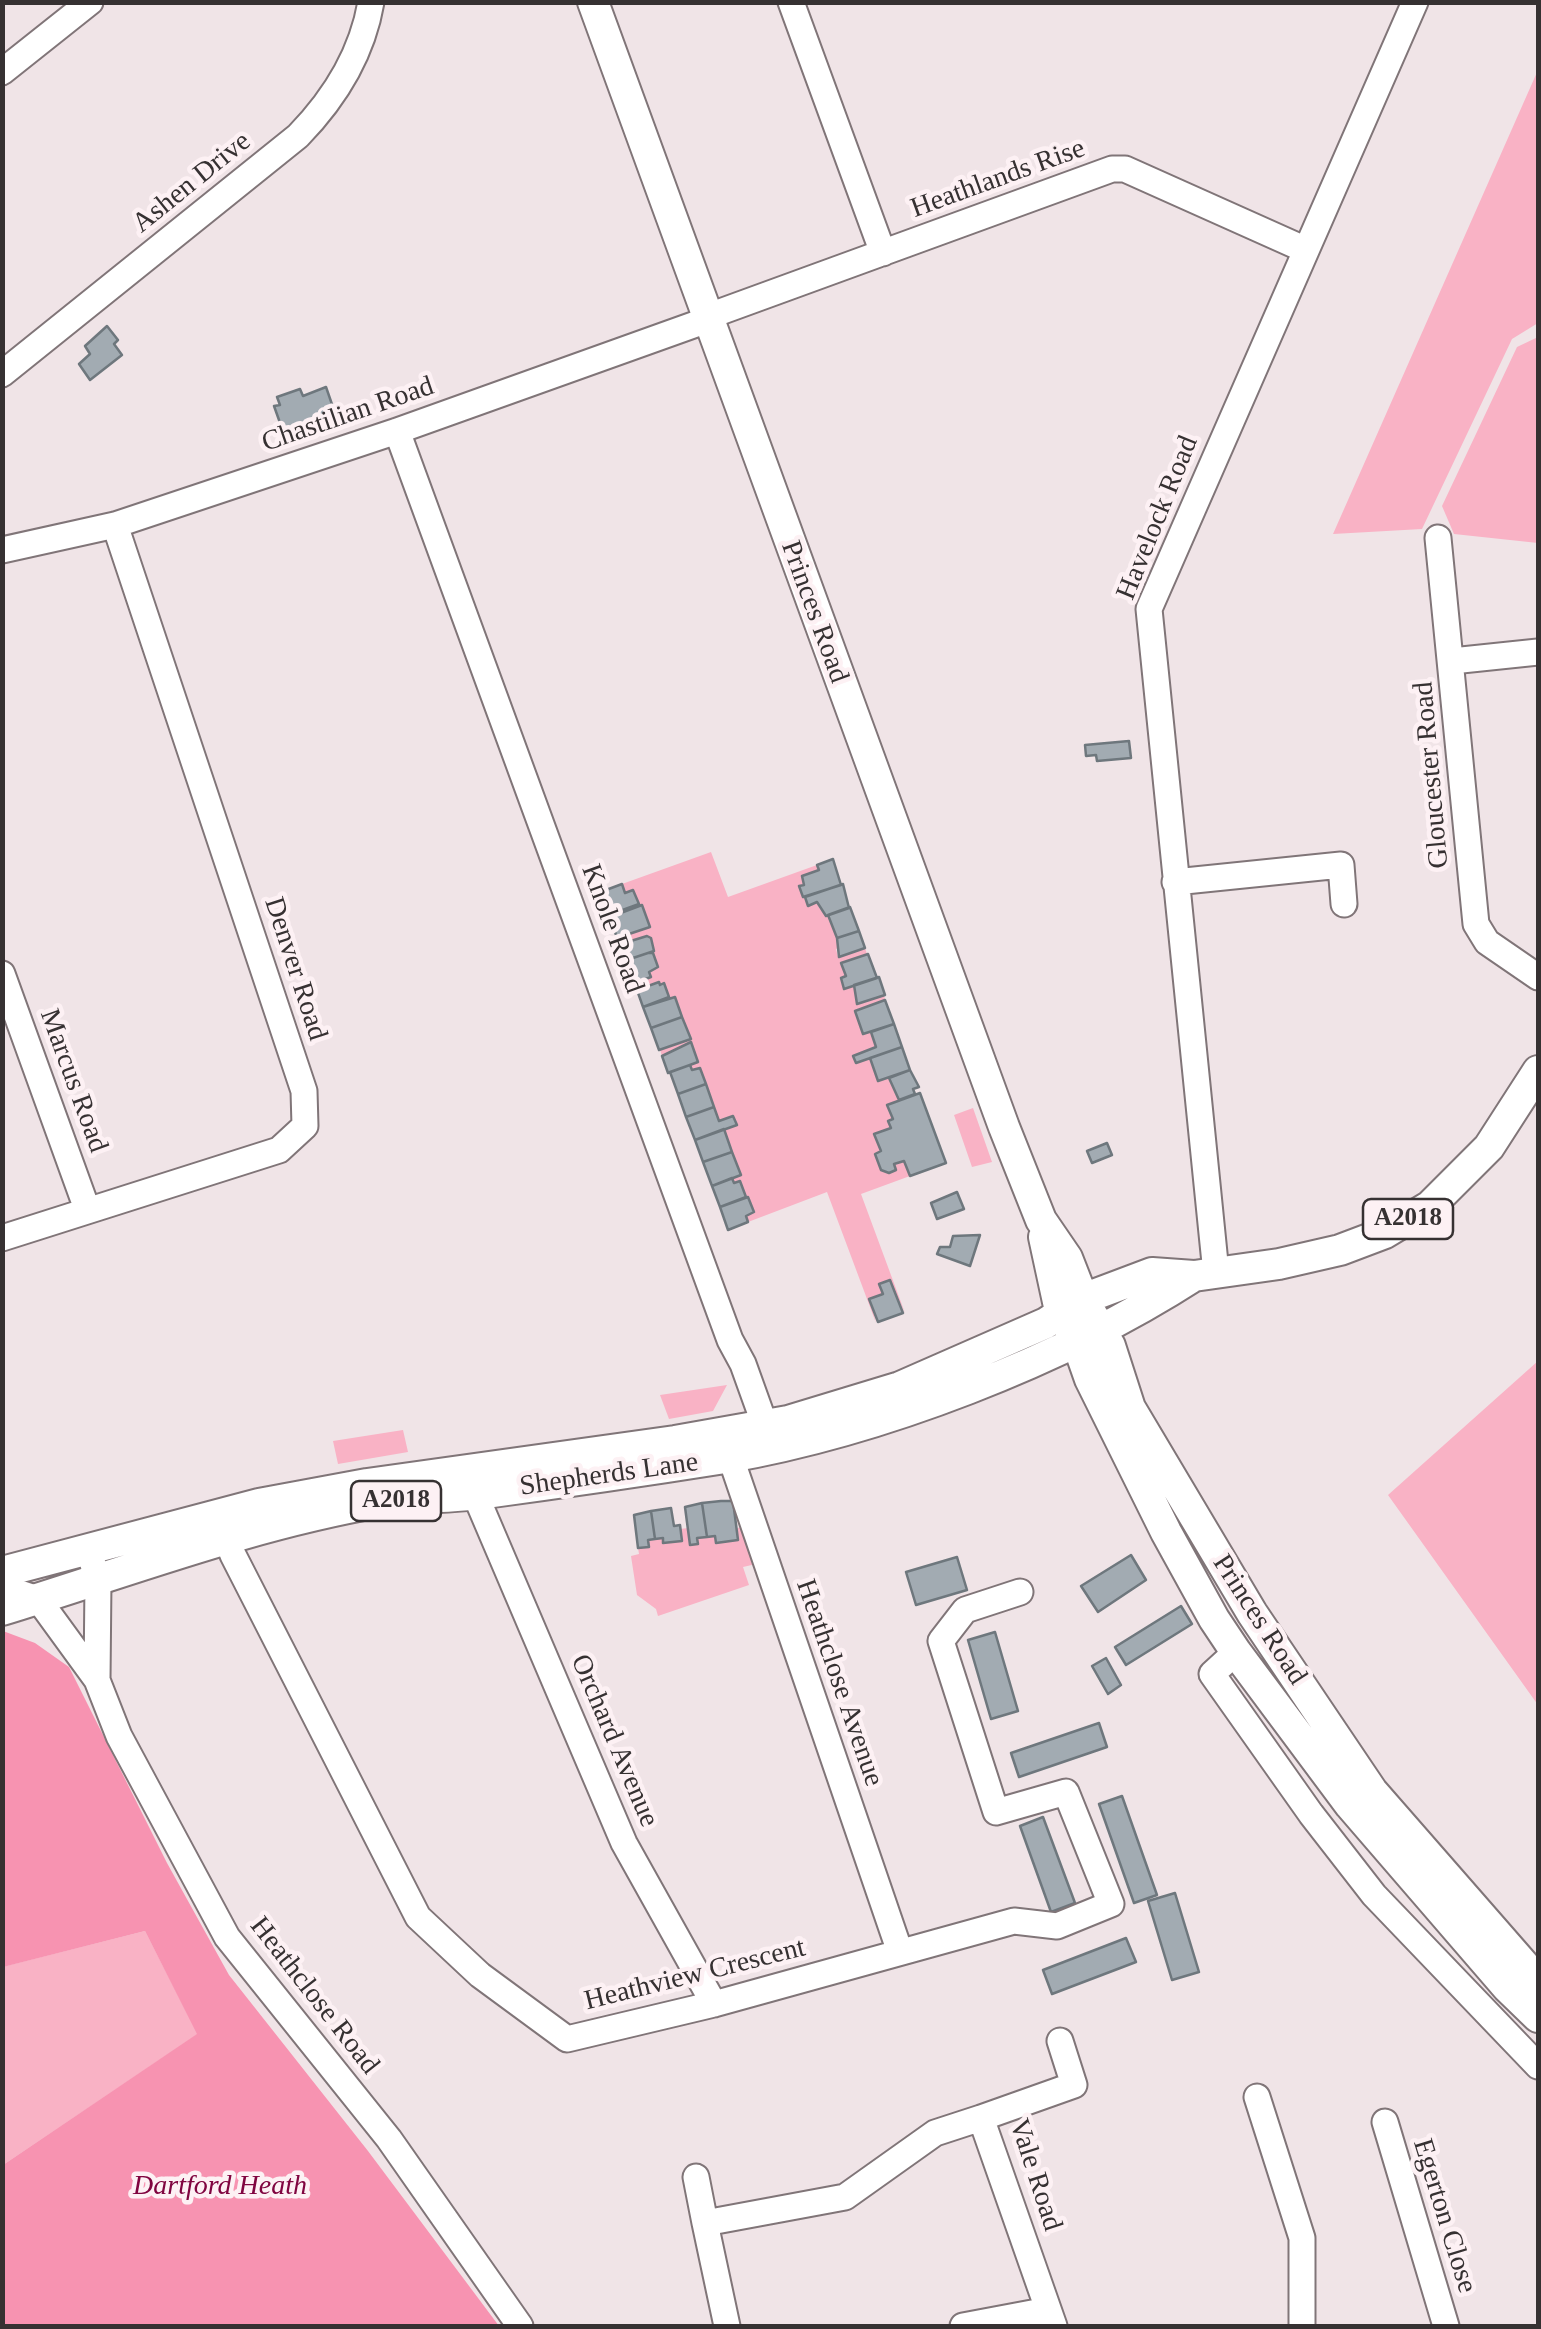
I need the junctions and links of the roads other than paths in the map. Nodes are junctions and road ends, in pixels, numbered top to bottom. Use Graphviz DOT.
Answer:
graph roads {
  1 [pos="90,2"];
  2 [pos="371,2"];
  3 [pos="593,2"];
  4 [pos="791,2"];
  5 [pos="1415,2"];
  6 [pos="2,72"];
  7 [pos="1306,250"];
  8 [pos="883,253"];
  9 [pos="708,318"];
  10 [pos="2,374"];
  11 [pos="397,431"];
  12 [pos="115,525"];
  13 [pos="1438,538"];
  14 [pos="2,550"];
  15 [pos="1538,652"];
  16 [pos="1452,662"];
  17 [pos="1175,882"];
  18 [pos="1344,904"];
  19 [pos="2,974"];
  20 [pos="1538,976"];
  21 [pos="1538,1071"];
  22 [pos="88,1210"];
  23 [pos="2,1238"];
  24 [pos="1205,1274"];
  25 [pos="1072,1305"];
  26 [pos="1089,1334"];
  27 [pos="769,1436"];
  28 [pos="726,1445"];
  29 [pos="475,1494"];
  30 [pos="222,1528"];
  31 [pos="88,1546"];
  32 [pos="2,1572"];
  33 [pos="98,1581"];
  34 [pos="2,1587"];
  35 [pos="1020,1592"];
  36 [pos="38,1600"];
  37 [pos="2,1610"];
  38 [pos="1236,1652"];
  39 [pos="97,1680"];
  40 [pos="1443,1913"];
  41 [pos="1415,1938"];
  42 [pos="900,1952"];
  43 [pos="1538,1981"];
  44 [pos="714,2004"];
  45 [pos="1538,2017"];
  46 [pos="1060,2041"];
  47 [pos="1538,2066"];
  48 [pos="1258,2098"];
  49 [pos="982,2118"];
  50 [pos="1385,2122"];
  51 [pos="696,2177"];
  52 [pos="705,2223"];
  53 [pos="1051,2318"];
  54 [pos="520,2326"];
  55 [pos="727,2326"];
  56 [pos="963,2326"];
  57 [pos="1302,2326"];
  58 [pos="1446,2326"];
  1 -- 6 [label="street"];
  2 -- 10 [label="street, Ashen Drive"];
  3 -- 9 [label="main road, Princes Road"];
  4 -- 8 [label="street"];
  5 -- 7 [label="street, Havelock Road"];
  7 -- 8 [label="street, Heathlands Rise"];
  7 -- 17 [label="street, Havelock Road"];
  8 -- 9 [label="street, Heathlands Rise"];
  9 -- 11 [label="street, Chastilian Road"];
  9 -- 25 [label="main road, Princes Road"];
  11 -- 12 [label="street, Chastilian Road"];
  11 -- 27 [label="street, Knole Road"];
  12 -- 14 [label="street, Chastilian Road"];
  12 -- 22 [label="street, Denver Road"];
  13 -- 16 [label="street, Gloucester Road"];
  15 -- 16 [label="street"];
  16 -- 20 [label="street, Gloucester Road"];
  17 -- 18 [label="street"];
  17 -- 24 [label="street, Havelock Road"];
  19 -- 22 [label="street, Marcus Road"];
  21 -- 24 [label="main road, Shepherds Lane / A2018"];
  22 -- 23 [label="street, Denver Road"];
  24 -- 25 [label="main road, Shepherds Lane / A2018"];
  24 -- 26 [label="main road, Shepherds Lane / A2018"];
  25 -- 26 [label="main road, Princes Road"];
  25 -- 27 [label="main road, Shepherds Lane / A2018"];
  26 -- 27 [label="main road, Shepherds Lane / A2018"];
  26 -- 38 [label="main road, Princes Road"];
  26 -- 43 [label="main road, Princes Road"];
  27 -- 28 [label="main road, Shepherds Lane / A2018"];
  28 -- 29 [label="main road, Shepherds Lane / A2018"];
  28 -- 30 [label="main road, Shepherds Lane / A2018"];
  28 -- 42 [label="street, Heathclose Avenue"];
  29 -- 30 [label="main road, Shepherds Lane / A2018"];
  29 -- 44 [label="street, Orchard Avenue"];
  30 -- 31 [label="main road, Shepherds Lane / A2018"];
  30 -- 33 [label="main road, Shepherds Lane / A2018"];
  30 -- 44 [label="street, Heathview Crescent"];
  31 -- 32 [label="main road, Shepherds Lane / A2018"];
  31 -- 33 [label="street, Heathclose Road"];
  33 -- 36 [label="main road, Shepherds Lane / A2018"];
  33 -- 39 [label="street, Heathclose Road"];
  34 -- 36 [label="street"];
  35 -- 42 [label="street, Heathview Crescent"];
  36 -- 37 [label="main road, Shepherds Lane / A2018"];
  36 -- 39 [label="street, Heathclose Road"];
  38 -- 40 [label="main road, Princes Road"];
  38 -- 41 [label="street, Princes Road"];
  39 -- 54 [label="street, Heathclose Road"];
  40 -- 41 [label="street"];
  40 -- 45 [label="main road, Princes Road"];
  41 -- 47 [label="street, Princes Road"];
  42 -- 44 [label="street, Heathview Crescent"];
  46 -- 49 [label="street, Vale Road"];
  48 -- 57 [label="street"];
  49 -- 52 [label="street"];
  49 -- 53 [label="street, Vale Road"];
  50 -- 58 [label="street, Egerton Close"];
  51 -- 52 [label="street"];
  52 -- 55 [label="street"];
  53 -- 56 [label="street"];
}
